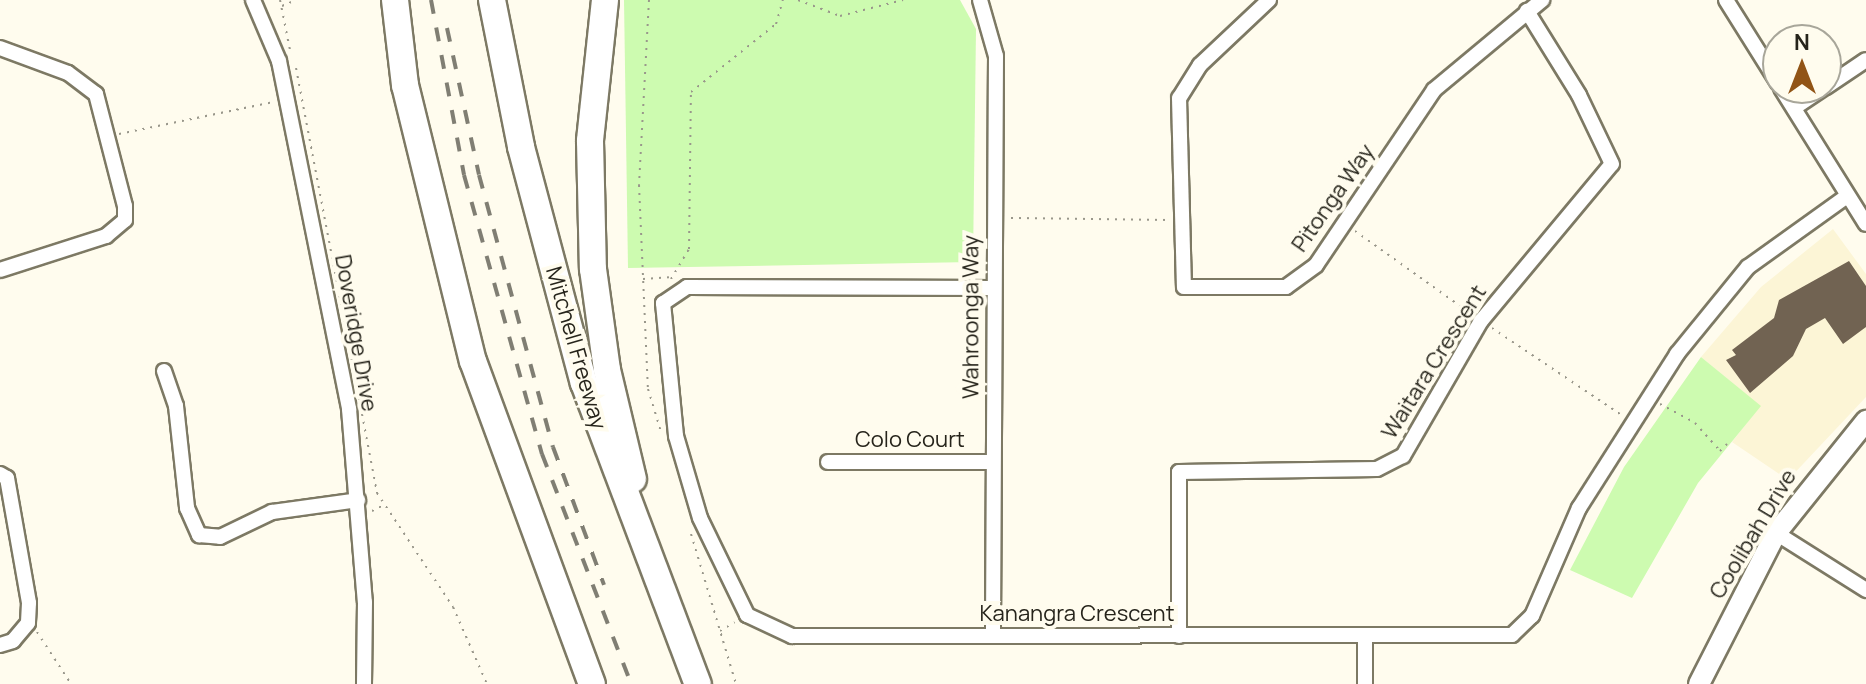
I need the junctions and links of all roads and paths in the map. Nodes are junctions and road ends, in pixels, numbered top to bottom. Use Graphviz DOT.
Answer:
graph roads {
  1 [pos="253,0"];
  2 [pos="280,0"];
  3 [pos="296,0"];
  4 [pos="383,0"];
  5 [pos="395,0"];
  6 [pos="492,0"];
  7 [pos="605,0"];
  8 [pos="783,0"];
  9 [pos="798,0"];
  10 [pos="903,0"];
  11 [pos="980,0"];
  12 [pos="1269,0"];
  13 [pos="1542,0"];
  14 [pos="1726,0"];
  15 [pos="281,6"];
  16 [pos="1527,11"];
  17 [pos="0,48"];
  18 [pos="291,50"];
  19 [pos="1762,57"];
  20 [pos="1866,60"];
  21 [pos="295,66"];
  22 [pos="1842,76"];
  23 [pos="405,85"];
  24 [pos="303,97"];
  25 [pos="287,99"];
  26 [pos="1791,104"];
  27 [pos="1800,104"];
  28 [pos="1794,108"];
  29 [pos="110,136"];
  30 [pos="1847,196"];
  31 [pos="993,217"];
  32 [pos="1178,220"];
  33 [pos="1866,224"];
  34 [pos="0,270"];
  35 [pos="671,277"];
  36 [pos="642,279"];
  37 [pos="993,288"];
  38 [pos="674,296"];
  39 [pos="164,371"];
  40 [pos="1648,398"];
  41 [pos="1866,421"];
  42 [pos="1866,437"];
  43 [pos="1727,444"];
  44 [pos="828,462"];
  45 [pos="993,462"];
  46 [pos="0,474"];
  47 [pos="358,500"];
  48 [pos="1781,536"];
  49 [pos="1866,590"];
  50 [pos="669,609"];
  51 [pos="747,615"];
  52 [pos="28,623"];
  53 [pos="720,631"];
  54 [pos="993,636"];
  55 [pos="1179,636"];
  56 [pos="1365,636"];
  57 [pos="0,645"];
  58 [pos="71,684"];
  59 [pos="364,684"];
  60 [pos="487,684"];
  61 [pos="592,684"];
  62 [pos="698,684"];
  63 [pos="1365,684"];
  64 [pos="1699,684"];
  65 [pos="1712,684"];
  1 -- 25 [label="street, Doveridge Drive"];
  2 -- 15 [label="path"];
  3 -- 15 [label="path"];
  4 -- 23 [label="highway"];
  5 -- 23 [label="highway"];
  6 -- 50 [label="highway, Mitchell Freeway"];
  7 -- 50 [label="highway"];
  8 -- 35 [label="path"];
  9 -- 10 [label="path"];
  11 -- 31 [label="street, Wahroonga Way"];
  12 -- 32 [label="street, Pitonga Way"];
  13 -- 16 [label="street, Pitonga Way"];
  14 -- 19 [label="street"];
  15 -- 18 [label="path"];
  16 -- 32 [label="street, Pitonga Way"];
  16 -- 55 [label="street, Waitara Crescent"];
  17 -- 29 [label="street"];
  20 -- 22 [label="street"];
  21 -- 24 [label="path"];
  23 -- 61 [label="highway"];
  24 -- 25 [label="path"];
  24 -- 60 [label="path"];
  25 -- 29 [label="path"];
  25 -- 47 [label="street, Doveridge Drive"];
  26 -- 28 [label="street"];
  27 -- 28 [label="street"];
  28 -- 30 [label="street"];
  29 -- 34 [label="street"];
  30 -- 33 [label="street"];
  30 -- 40 [label="street, Kanangra Crescent"];
  31 -- 32 [label="path"];
  31 -- 37 [label="street, Wahroonga Way"];
  35 -- 36 [label="path"];
  35 -- 38 [label="path"];
  37 -- 38 [label="street"];
  37 -- 45 [label="street, Wahroonga Way"];
  38 -- 51 [label="street"];
  39 -- 47 [label="street"];
  40 -- 43 [label="path"];
  40 -- 56 [label="street, Kanangra Crescent"];
  41 -- 48 [label="main road, Coolibah Drive"];
  42 -- 48 [label="main road, Coolibah Drive"];
  44 -- 45 [label="street, Colo Court"];
  45 -- 54 [label="street, Wahroonga Way"];
  46 -- 52 [label="street"];
  47 -- 59 [label="street, Doveridge Drive"];
  48 -- 49 [label="street"];
  48 -- 64 [label="main road, Coolibah Drive"];
  48 -- 65 [label="main road, Coolibah Drive"];
  50 -- 62 [label="highway, Mitchell Freeway"];
  51 -- 53 [label="path"];
  51 -- 54 [label="street, Kanangra Crescent"];
  52 -- 57 [label="street"];
  52 -- 58 [label="path"];
  54 -- 55 [label="street, Kanangra Crescent"];
  55 -- 56 [label="street, Kanangra Crescent"];
  56 -- 63 [label="street"];
}
